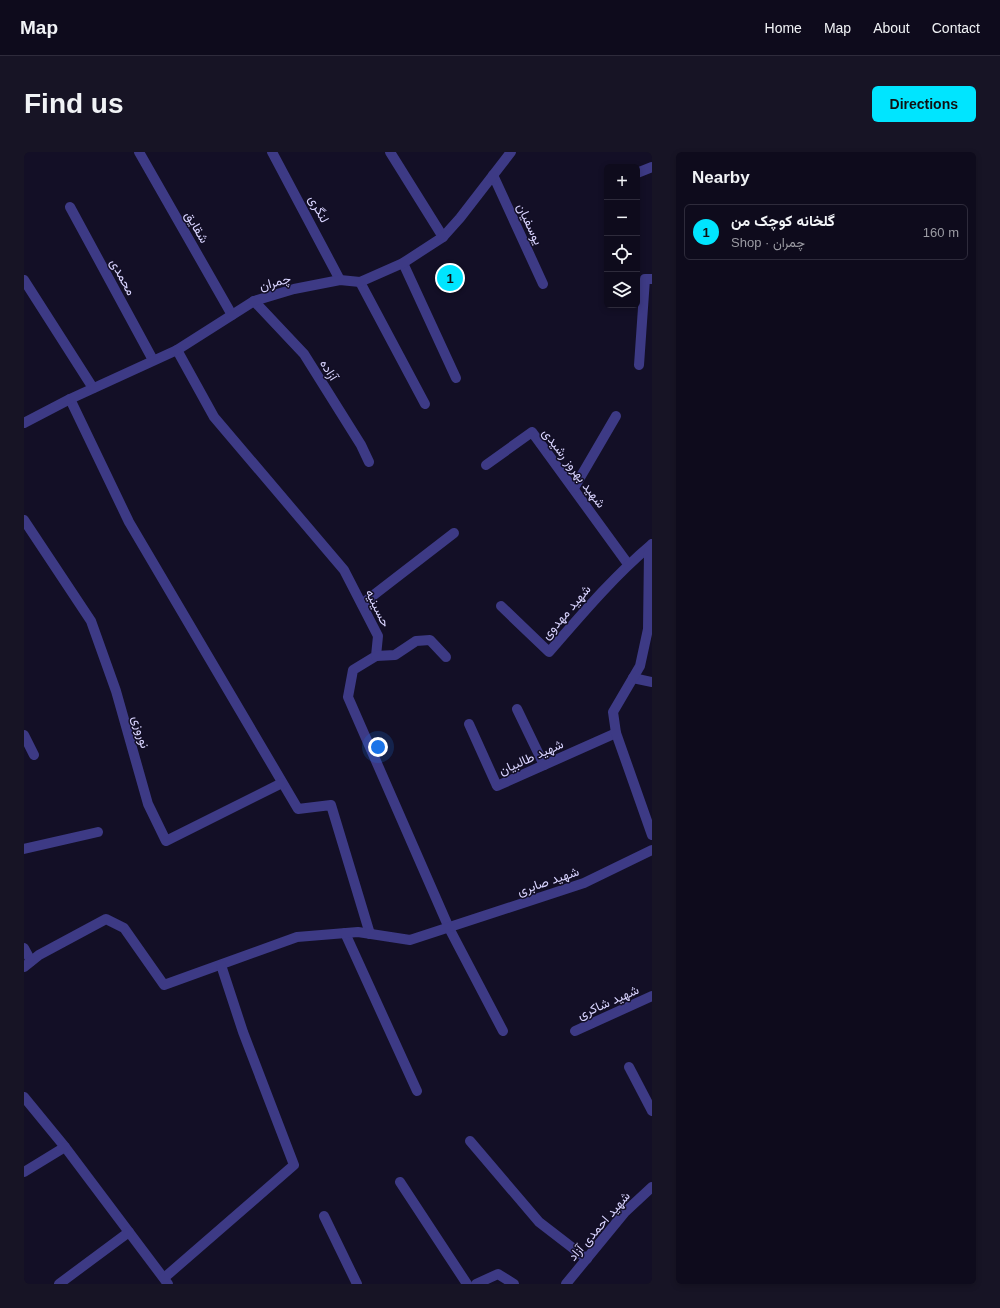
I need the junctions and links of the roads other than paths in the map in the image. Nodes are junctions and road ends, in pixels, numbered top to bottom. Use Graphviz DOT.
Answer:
graph roads {
  1 [pos="139,152"];
  2 [pos="272,152"];
  3 [pos="390,152"];
  4 [pos="511,152"];
  5 [pos="652,167"];
  6 [pos="640,172"];
  7 [pos="493,175"];
  8 [pos="70,206"];
  9 [pos="443,238"];
  10 [pos="403,263"];
  11 [pos="652,279"];
  12 [pos="24,280"];
  13 [pos="340,280"];
  14 [pos="360,282"];
  15 [pos="543,284"];
  16 [pos="254,301"];
  17 [pos="232,315"];
  18 [pos="177,350"];
  19 [pos="153,360"];
  20 [pos="639,365"];
  21 [pos="456,378"];
  22 [pos="93,388"];
  23 [pos="70,399"];
  24 [pos="425,404"];
  25 [pos="616,416"];
  26 [pos="24,423"];
  27 [pos="369,462"];
  28 [pos="486,465"];
  29 [pos="574,488"];
  30 [pos="24,520"];
  31 [pos="454,533"];
  32 [pos="652,544"];
  33 [pos="628,564"];
  34 [pos="362,604"];
  35 [pos="501,606"];
  36 [pos="376,656"];
  37 [pos="446,657"];
  38 [pos="633,678"];
  39 [pos="652,682"];
  40 [pos="517,709"];
  41 [pos="469,724"];
  42 [pos="616,733"];
  43 [pos="24,735"];
  44 [pos="34,755"];
  45 [pos="544,765"];
  46 [pos="282,783"];
  47 [pos="98,832"];
  48 [pos="652,835"];
  49 [pos="24,849"];
  50 [pos="652,850"];
  51 [pos="449,928"];
  52 [pos="345,933"];
  53 [pos="370,934"];
  54 [pos="24,948"];
  55 [pos="28,964"];
  56 [pos="220,965"];
  57 [pos="652,996"];
  58 [pos="503,1031"];
  59 [pos="575,1031"];
  60 [pos="629,1067"];
  61 [pos="417,1091"];
  62 [pos="24,1097"];
  63 [pos="652,1111"];
  64 [pos="470,1141"];
  65 [pos="65,1147"];
  66 [pos="24,1172"];
  67 [pos="400,1182"];
  68 [pos="652,1187"];
  69 [pos="324,1216"];
  70 [pos="129,1232"];
  71 [pos="587,1259"];
  72 [pos="166,1281"];
  73 [pos="59,1284"];
  74 [pos="357,1284"];
  75 [pos="467,1284"];
  76 [pos="476,1284"];
  77 [pos="514,1284"];
  78 [pos="566,1284"];
  1 -- 17 [label="street, شقایق"];
  2 -- 13 [label="street, لنگری"];
  3 -- 9 [label="street"];
  4 -- 7 [label="street, چمران"];
  5 -- 6 [label="street"];
  7 -- 9 [label="street, چمران"];
  7 -- 15 [label="street, یوسفیان"];
  8 -- 19 [label="street, محمدی"];
  9 -- 10 [label="street, چمران"];
  10 -- 14 [label="street, چمران"];
  10 -- 21 [label="street"];
  11 -- 20 [label="street"];
  12 -- 22 [label="street"];
  13 -- 14 [label="street, چمران"];
  13 -- 16 [label="street, چمران"];
  14 -- 24 [label="street"];
  16 -- 17 [label="street, چمران"];
  16 -- 27 [label="street, آزاده"];
  17 -- 18 [label="street, چمران"];
  18 -- 19 [label="street, چمران"];
  18 -- 34 [label="street, حسینیه"];
  19 -- 22 [label="street, چمران"];
  22 -- 23 [label="street, چمران"];
  23 -- 26 [label="street, چمران"];
  23 -- 46 [label="street"];
  25 -- 29 [label="street"];
  28 -- 29 [label="street, شهید بهروز رشیدی"];
  29 -- 33 [label="street, شهید بهروز رشیدی"];
  30 -- 46 [label="street, نوروزی"];
  31 -- 34 [label="street"];
  32 -- 33 [label="street, شهید مهدوی"];
  32 -- 38 [label="street"];
  33 -- 35 [label="street, شهید مهدوی"];
  34 -- 36 [label="street, حسینیه"];
  36 -- 37 [label="street"];
  36 -- 51 [label="street"];
  38 -- 39 [label="street"];
  38 -- 42 [label="street"];
  40 -- 45 [label="street"];
  41 -- 45 [label="street, شهید طالبیان"];
  42 -- 45 [label="street, شهید طالبیان"];
  42 -- 48 [label="street"];
  43 -- 44 [label="street"];
  46 -- 53 [label="street"];
  47 -- 49 [label="street"];
  50 -- 51 [label="street, شهید صابری"];
  51 -- 53 [label="street, شهید صابری"];
  51 -- 58 [label="street"];
  52 -- 53 [label="street, شهید صابری"];
  52 -- 56 [label="street, شهید صابری"];
  52 -- 61 [label="street"];
  54 -- 55 [label="street"];
  55 -- 56 [label="street, شهید صابری"];
  56 -- 72 [label="street"];
  57 -- 59 [label="street, شهید شاکری"];
  60 -- 63 [label="street"];
  62 -- 65 [label="street"];
  64 -- 71 [label="street"];
  65 -- 66 [label="street"];
  65 -- 70 [label="street"];
  67 -- 75 [label="street"];
  68 -- 71 [label="street, شهید احمدی آزاد"];
  69 -- 74 [label="street"];
  70 -- 72 [label="street"];
  70 -- 73 [label="street"];
  71 -- 78 [label="street, شهید احمدی آزاد"];
  76 -- 77 [label="street"];
}
